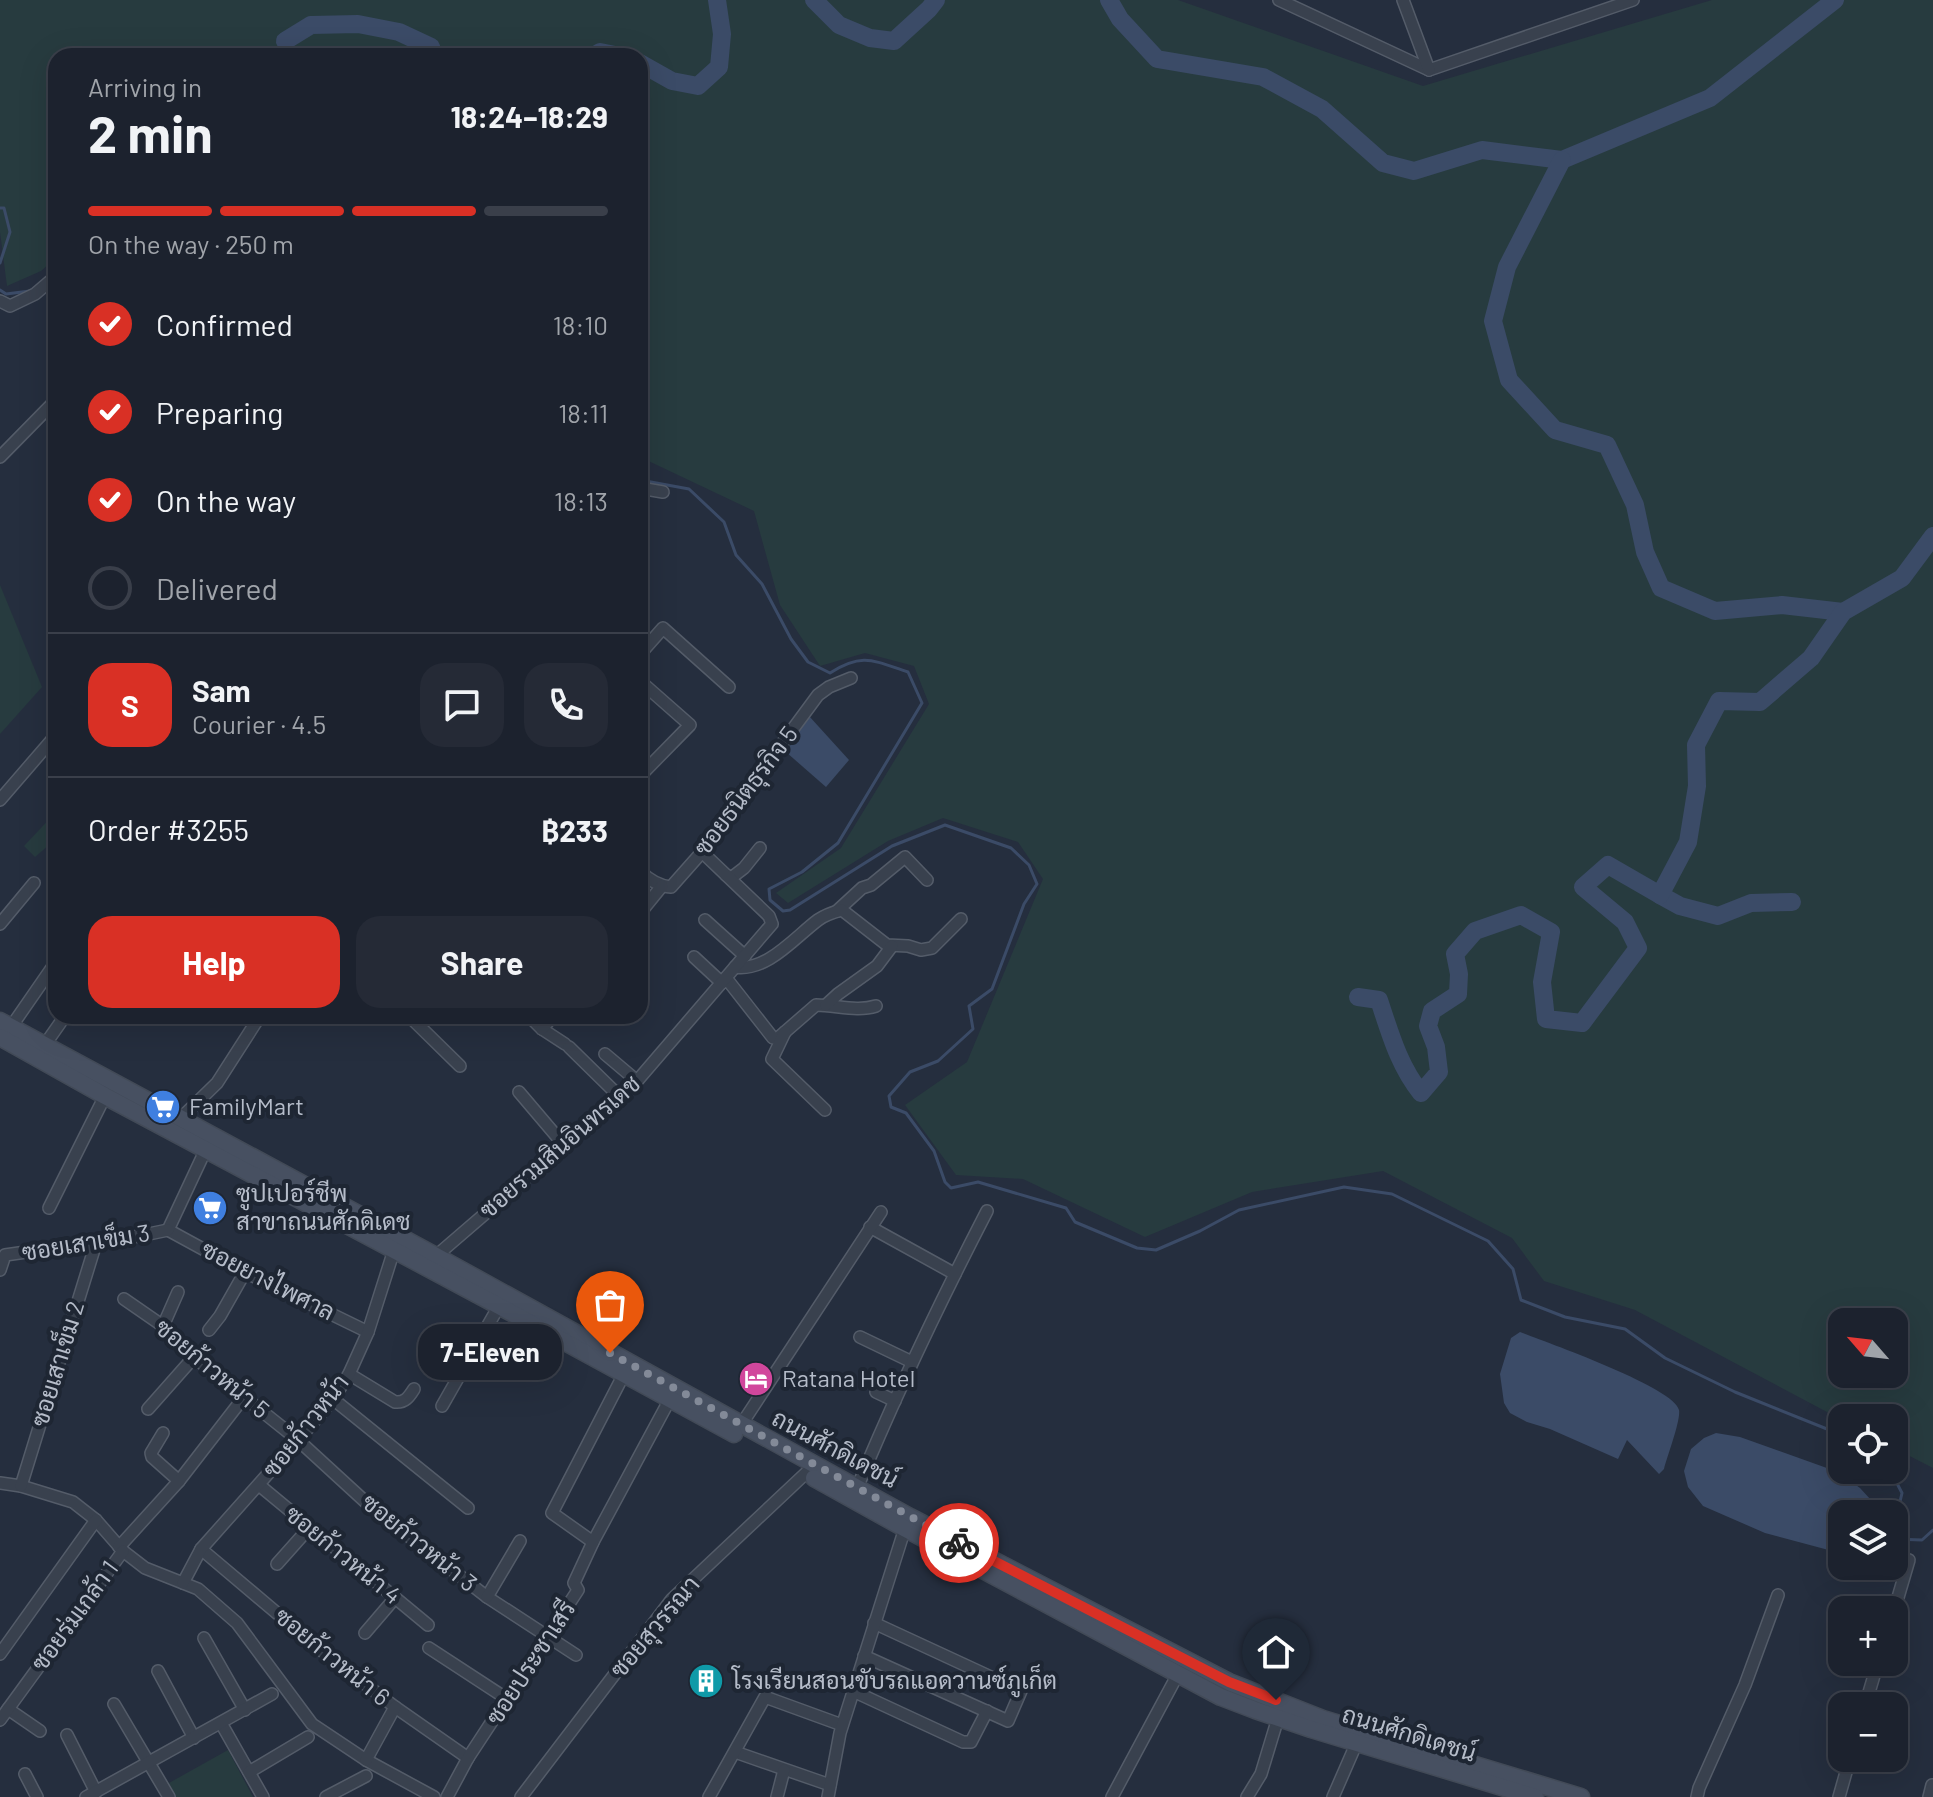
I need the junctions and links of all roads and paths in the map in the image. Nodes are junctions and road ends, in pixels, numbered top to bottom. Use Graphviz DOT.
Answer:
graph roads {
  1 [pos="1279,0"];
  2 [pos="1403,0"];
  3 [pos="1633,0"];
  4 [pos="1610,3"];
  5 [pos="1429,70"];
  6 [pos="48,283"];
  7 [pos="0,301"];
  8 [pos="48,408"];
  9 [pos="0,457"];
  10 [pos="648,489"];
  11 [pos="663,492"];
  12 [pos="648,645"];
  13 [pos="851,678"];
  14 [pos="729,687"];
  15 [pos="648,688"];
  16 [pos="48,744"];
  17 [pos="648,768"];
  18 [pos="0,800"];
  19 [pos="760,848"];
  20 [pos="702,852"];
  21 [pos="726,875"];
  22 [pos="648,879"];
  23 [pos="927,880"];
  24 [pos="34,883"];
  25 [pos="662,886"];
  26 [pos="648,903"];
  27 [pos="837,911"];
  28 [pos="961,919"];
  29 [pos="705,920"];
  30 [pos="0,924"];
  31 [pos="892,946"];
  32 [pos="745,956"];
  33 [pos="694,957"];
  34 [pos="735,967"];
  35 [pos="48,972"];
  36 [pos="724,981"];
  37 [pos="826,1005"];
  38 [pos="876,1006"];
  39 [pos="59,1024"];
  40 [pos="255,1024"];
  41 [pos="417,1024"];
  42 [pos="537,1024"];
  43 [pos="546,1024"];
  44 [pos="4,1029"];
  45 [pos="542,1029"];
  46 [pos="786,1031"];
  47 [pos="44,1046"];
  48 [pos="605,1054"];
  49 [pos="460,1066"];
  50 [pos="637,1081"];
  51 [pos="519,1092"];
  52 [pos="105,1096"];
  53 [pos="620,1097"];
  54 [pos="825,1110"];
  55 [pos="180,1119"];
  56 [pos="564,1145"];
  57 [pos="206,1149"];
  58 [pos="49,1208"];
  59 [pos="987,1211"];
  60 [pos="881,1212"];
  61 [pos="870,1227"];
  62 [pos="168,1230"];
  63 [pos="96,1243"];
  64 [pos="394,1250"];
  65 [pos="436,1256"];
  66 [pos="0,1270"];
  67 [pos="245,1272"];
  68 [pos="955,1274"];
  69 [pos="178,1292"];
  70 [pos="124,1299"];
  71 [pos="499,1306"];
  72 [pos="163,1326"];
  73 [pos="209,1330"];
  74 [pos="368,1332"];
  75 [pos="860,1337"];
  76 [pos="194,1357"];
  77 [pos="912,1362"];
  78 [pos="349,1374"];
  79 [pos="624,1374"];
  80 [pos="414,1389"];
  81 [pos="876,1392"];
  82 [pos="244,1397"];
  83 [pos="333,1399"];
  84 [pos="670,1399"];
  85 [pos="895,1401"];
  86 [pos="442,1406"];
  87 [pos="148,1409"];
  88 [pos="741,1425"];
  89 [pos="163,1433"];
  90 [pos="298,1440"];
  91 [pos="777,1451"];
  92 [pos="806,1473"];
  93 [pos="179,1481"];
  94 [pos="0,1483"];
  95 [pos="259,1485"];
  96 [pos="21,1486"];
  97 [pos="857,1488"];
  98 [pos="468,1508"];
  99 [pos="96,1520"];
  100 [pos="907,1523"];
  101 [pos="309,1528"];
  102 [pos="520,1541"];
  103 [pos="593,1542"];
  104 [pos="121,1549"];
  105 [pos="201,1549"];
  106 [pos="1909,1560"];
  107 [pos="277,1564"];
  108 [pos="183,1583"];
  109 [pos="1778,1595"];
  110 [pos="1898,1596"];
  111 [pos="487,1597"];
  112 [pos="395,1598"];
  113 [pos="874,1623"];
  114 [pos="428,1625"];
  115 [pos="365,1633"];
  116 [pos="547,1637"];
  117 [pos="204,1638"];
  118 [pos="429,1648"];
  119 [pos="0,1654"];
  120 [pos="576,1655"];
  121 [pos="864,1656"];
  122 [pos="158,1671"];
  123 [pos="1178,1674"];
  124 [pos="853,1691"];
  125 [pos="272,1694"];
  126 [pos="507,1699"];
  127 [pos="114,1704"];
  128 [pos="395,1707"];
  129 [pos="8,1709"];
  130 [pos="245,1710"];
  131 [pos="987,1711"];
  132 [pos="1278,1718"];
  133 [pos="0,1720"];
  134 [pos="221,1723"];
  135 [pos="842,1725"];
  136 [pos="40,1731"];
  137 [pos="67,1735"];
  138 [pos="308,1737"];
  139 [pos="194,1738"];
  140 [pos="1357,1742"];
  141 [pos="735,1752"];
  142 [pos="468,1758"];
  143 [pos="366,1760"];
  144 [pos="149,1762"];
  145 [pos="784,1770"];
  146 [pos="249,1772"];
  147 [pos="1846,1772"];
  148 [pos="25,1774"];
  149 [pos="366,1776"];
  150 [pos="1932,1785"];
  151 [pos="829,1791"];
  152 [pos="91,1794"];
  153 [pos="37,1797"];
  154 [pos="169,1797"];
  155 [pos="263,1797"];
  156 [pos="326,1797"];
  157 [pos="434,1797"];
  158 [pos="447,1797"];
  159 [pos="521,1797"];
  160 [pos="709,1797"];
  161 [pos="777,1797"];
  162 [pos="1112,1797"];
  163 [pos="1247,1797"];
  164 [pos="1333,1797"];
  165 [pos="1535,1797"];
  166 [pos="1581,1797"];
  167 [pos="1697,1797"];
  168 [pos="1839,1797"];
  169 [pos="1929,1797"];
  1 -- 5 [label="street"];
  2 -- 5 [label="street"];
  3 -- 4 [label="street"];
  4 -- 5 [label="street"];
  6 -- 7 [label="street"];
  8 -- 9 [label="street"];
  10 -- 11 [label="street"];
  12 -- 14 [label="street"];
  13 -- 20 [label="street, ซอยธนิตธุรกิจ 5"];
  15 -- 17 [label="street"];
  16 -- 18 [label="street"];
  19 -- 21 [label="street"];
  20 -- 21 [label="street"];
  20 -- 25 [label="street, ซอยธนิตธุรกิจ 5"];
  21 -- 32 [label="street, ซอยรวมสินอินทรเดช"];
  22 -- 25 [label="street"];
  23 -- 27 [label="street"];
  24 -- 30 [label="street"];
  25 -- 26 [label="street"];
  27 -- 31 [label="street"];
  27 -- 34 [label="street"];
  28 -- 31 [label="street"];
  29 -- 32 [label="street"];
  31 -- 37 [label="street"];
  32 -- 34 [label="street, ซอยรวมสินอินทรเดช"];
  33 -- 36 [label="street"];
  34 -- 36 [label="street, ซอยรวมสินอินทรเดช"];
  35 -- 44 [label="street"];
  36 -- 46 [label="street"];
  36 -- 50 [label="street, ซอยรวมสินอินทรเดช"];
  37 -- 38 [label="street"];
  37 -- 46 [label="street"];
  39 -- 47 [label="street"];
  40 -- 55 [label="street"];
  41 -- 49 [label="street"];
  42 -- 45 [label="street"];
  43 -- 45 [label="street"];
  44 -- 47 [label="main road, ถนนศักดิเดชน์"];
  44 -- 52 [label="main road, ถนนศักดิเดชน์"];
  45 -- 53 [label="street"];
  46 -- 54 [label="street"];
  47 -- 55 [label="main road, ถนนศักดิเดชน์"];
  48 -- 50 [label="street"];
  50 -- 53 [label="street, ซอยรวมสินอินทรเดช"];
  51 -- 56 [label="street"];
  52 -- 57 [label="main road, ถนนศักดิเดชน์"];
  52 -- 58 [label="street"];
  53 -- 56 [label="street, ซอยรวมสินอินทรเดช"];
  55 -- 65 [label="main road, ถนนศักดิเดชน์"];
  56 -- 65 [label="street, ซอยรวมสินอินทรเดช"];
  57 -- 62 [label="street"];
  57 -- 64 [label="main road, ถนนศักดิเดชน์"];
  59 -- 68 [label="street"];
  60 -- 61 [label="street"];
  61 -- 68 [label="street"];
  61 -- 88 [label="street"];
  62 -- 63 [label="street, ซอยเสาเข็ม 3"];
  62 -- 67 [label="street, ซอยยางไพศาล"];
  63 -- 66 [label="street, ซอยเสาเข็ม 3"];
  63 -- 96 [label="street, ซอยเสาเข็ม 2"];
  64 -- 71 [label="main road, ถนนศักดิเดชน์"];
  64 -- 74 [label="street, ซอยก้าวหน้า"];
  65 -- 88 [label="main road, ถนนศักดิเดชน์"];
  67 -- 73 [label="street"];
  67 -- 74 [label="street, ซอยยางไพศาล"];
  68 -- 77 [label="street"];
  69 -- 72 [label="street"];
  70 -- 72 [label="street, ซอยก้าวหน้า 5"];
  71 -- 79 [label="main road, ถนนศักดิเดชน์"];
  71 -- 86 [label="street"];
  72 -- 76 [label="street, ซอยก้าวหน้า 5"];
  74 -- 78 [label="street, ซอยก้าวหน้า"];
  75 -- 77 [label="street"];
  76 -- 82 [label="street, ซอยก้าวหน้า 5"];
  76 -- 87 [label="street"];
  77 -- 85 [label="street"];
  78 -- 80 [label="street"];
  78 -- 83 [label="street, ซอยก้าวหน้า"];
  79 -- 84 [label="main road, ถนนศักดิเดชน์"];
  79 -- 103 [label="street"];
  81 -- 85 [label="street"];
  82 -- 90 [label="street, ซอยก้าวหน้า 5"];
  82 -- 93 [label="street, ซอยร่มเกล้า 1"];
  83 -- 90 [label="street, ซอยก้าวหน้า"];
  83 -- 98 [label="street"];
  84 -- 91 [label="main road, ถนนศักดิเดชน์"];
  84 -- 103 [label="street, ซอยประชาเสรี"];
  85 -- 97 [label="street"];
  88 -- 91 [label="main road, ถนนศักดิเดชน์"];
  89 -- 93 [label="street"];
  90 -- 95 [label="street, ซอยก้าวหน้า"];
  90 -- 111 [label="street, ซอยก้าวหน้า 3"];
  91 -- 92 [label="main road, ถนนศักดิเดชน์"];
  91 -- 97 [label="main road, ถนนศักดิเดชน์"];
  92 -- 100 [label="main road, ถนนศักดิเดชน์"];
  92 -- 159 [label="street, ซอยสุวรรณา"];
  93 -- 104 [label="street, ซอยร่มเกล้า 1"];
  94 -- 96 [label="street"];
  95 -- 101 [label="street, ซอยก้าวหน้า 4"];
  95 -- 105 [label="street, ซอยก้าวหน้า"];
  96 -- 99 [label="street"];
  97 -- 100 [label="main road, ถนนศักดิเดชน์"];
  99 -- 104 [label="street"];
  99 -- 119 [label="street"];
  100 -- 113 [label="street"];
  100 -- 123 [label="main road, ถนนศักดิเดชน์"];
  100 -- 166 [label="main road, ถนนศักดิเดชน์"];
  101 -- 107 [label="street"];
  101 -- 112 [label="street, ซอยก้าวหน้า 4"];
  102 -- 111 [label="street"];
  103 -- 116 [label="street, ซอยประชาเสรี"];
  104 -- 108 [label="street"];
  104 -- 129 [label="street, ซอยร่มเกล้า 1"];
  105 -- 108 [label="street, ซอยก้าวหน้า"];
  105 -- 128 [label="street, ซอยก้าวหน้า 6"];
  106 -- 110 [label="street"];
  108 -- 143 [label="street"];
  109 -- 167 [label="street"];
  111 -- 116 [label="street, ซอยก้าวหน้า 3"];
  112 -- 114 [label="street, ซอยก้าวหน้า 4"];
  112 -- 115 [label="street"];
  113 -- 121 [label="street"];
  113 -- 131 [label="street"];
  116 -- 120 [label="street, ซอยก้าวหน้า 3"];
  116 -- 126 [label="street, ซอยประชาเสรี"];
  117 -- 130 [label="street"];
  118 -- 126 [label="street"];
  121 -- 124 [label="street"];
  121 -- 131 [label="street"];
  122 -- 139 [label="street"];
  123 -- 132 [label="main road, ถนนศักดิเดชน์"];
  123 -- 162 [label="street"];
  124 -- 131 [label="street"];
  124 -- 135 [label="street"];
  125 -- 130 [label="street"];
  126 -- 142 [label="street, ซอยประชาเสรี"];
  127 -- 144 [label="street"];
  128 -- 142 [label="street, ซอยก้าวหน้า 6"];
  128 -- 143 [label="street"];
  129 -- 133 [label="street, ซอยร่มเกล้า 1"];
  129 -- 136 [label="street"];
  130 -- 134 [label="street"];
  132 -- 140 [label="main road, ถนนศักดิเดชน์"];
  132 -- 163 [label="street"];
  134 -- 139 [label="street"];
  134 -- 146 [label="street"];
  135 -- 141 [label="street"];
  135 -- 151 [label="street"];
  137 -- 152 [label="street"];
  138 -- 146 [label="street"];
  139 -- 144 [label="street"];
  140 -- 164 [label="street"];
  140 -- 165 [label="main road, ถนนศักดิเดชน์"];
  141 -- 145 [label="street"];
  141 -- 160 [label="street"];
  142 -- 158 [label="street, ซอยประชาเสรี"];
  143 -- 157 [label="street"];
  144 -- 152 [label="street"];
  144 -- 154 [label="street"];
  145 -- 151 [label="street"];
  145 -- 161 [label="street"];
  146 -- 155 [label="street"];
  147 -- 168 [label="street"];
  148 -- 153 [label="street"];
  149 -- 156 [label="street"];
  150 -- 169 [label="street"];
}
